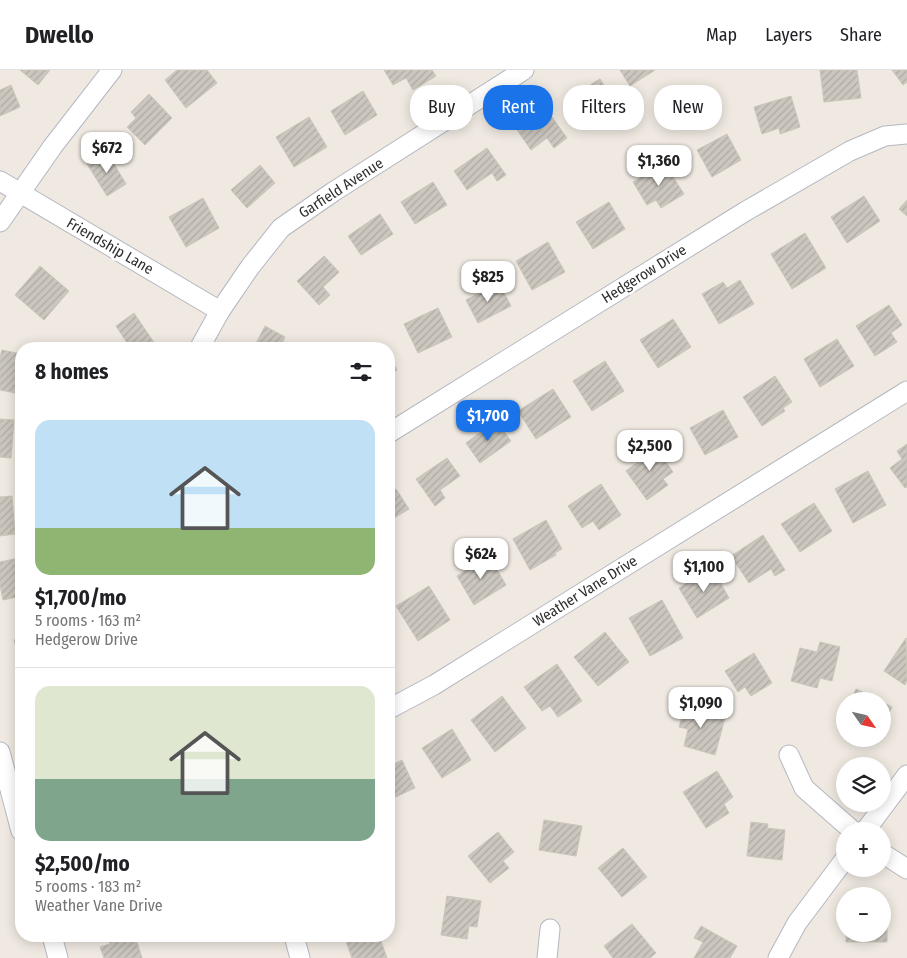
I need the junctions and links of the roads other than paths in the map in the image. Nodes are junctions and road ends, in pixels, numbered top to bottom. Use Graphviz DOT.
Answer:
graph roads {
  1 [pos="112,70"];
  2 [pos="524,70"];
  3 [pos="907,134"];
  4 [pos="0,181"];
  5 [pos="19,193"];
  6 [pos="0,222"];
  7 [pos="220,311"];
  8 [pos="203,342"];
  9 [pos="907,391"];
  10 [pos="395,428"];
  11 [pos="395,706"];
  12 [pos="0,752"];
  13 [pos="789,755"];
  14 [pos="907,775"];
  15 [pos="15,808"];
  16 [pos="843,822"];
  17 [pos="872,822"];
  18 [pos="891,859"];
  19 [pos="907,870"];
  20 [pos="836,871"];
  21 [pos="550,929"];
  22 [pos="54,942"];
  23 [pos="296,942"];
  24 [pos="58,958"];
  25 [pos="300,958"];
  26 [pos="547,958"];
  27 [pos="778,958"];
  1 -- 5 [label="street"];
  2 -- 7 [label="street, Garfield Avenue"];
  3 -- 10 [label="street, Hedgerow Drive"];
  4 -- 5 [label="street, Friendship Lane"];
  5 -- 6 [label="street"];
  5 -- 7 [label="street, Friendship Lane"];
  7 -- 8 [label="street, Garfield Avenue"];
  9 -- 11 [label="street, Weather Vane Drive"];
  12 -- 15 [label="street"];
  13 -- 16 [label="street"];
  14 -- 17 [label="street"];
  18 -- 19 [label="street"];
  20 -- 27 [label="street"];
  21 -- 26 [label="street"];
  22 -- 24 [label="street"];
  23 -- 25 [label="street"];
}
